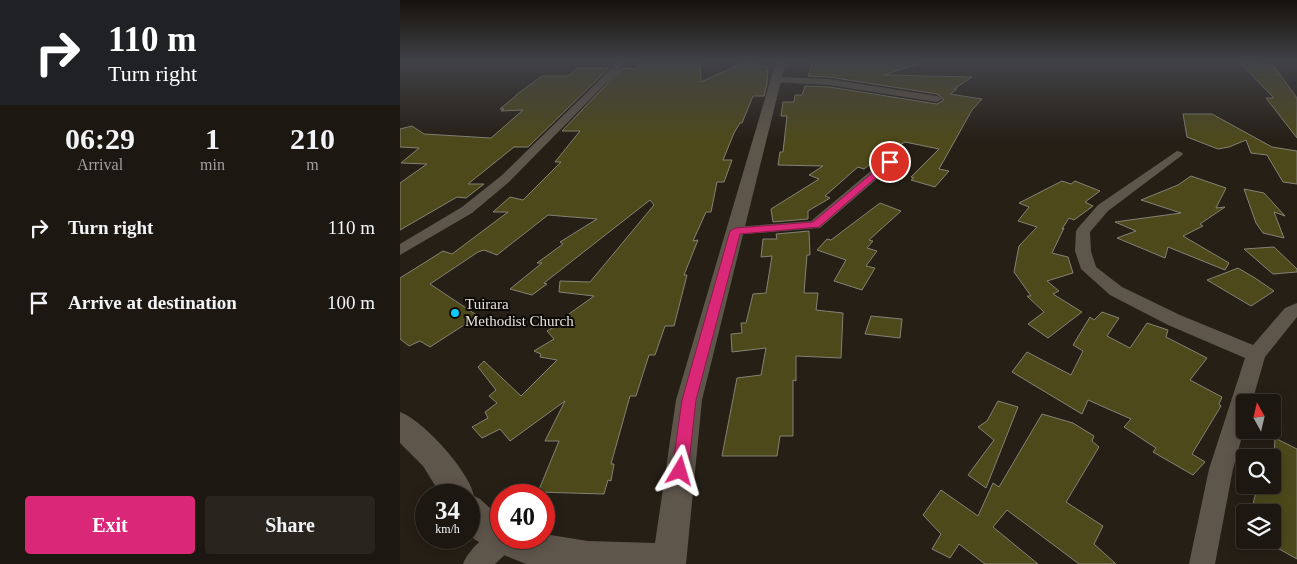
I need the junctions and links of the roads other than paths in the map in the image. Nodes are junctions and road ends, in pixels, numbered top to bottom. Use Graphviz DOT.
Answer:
graph roads {
  1 [pos="597,87"];
  2 [pos="774,87"];
  3 [pos="863,87"];
  4 [pos="938,99"];
  5 [pos="1177,154"];
  6 [pos="890,162"];
  7 [pos="736,231"];
  8 [pos="400,250"];
  9 [pos="1297,309"];
  10 [pos="1256,354"];
  11 [pos="400,424"];
  12 [pos="452,484"];
  13 [pos="480,524"];
  14 [pos="490,532"];
  15 [pos="492,549"];
  16 [pos="528,549"];
  17 [pos="668,562"];
  18 [pos="476,564"];
  19 [pos="1202,564"];
  1 -- 8 [label="street"];
  2 -- 7 [label="street"];
  3 -- 4 [label="street"];
  5 -- 10 [label="street"];
  6 -- 7 [label="street"];
  7 -- 17 [label="street"];
  9 -- 10 [label="street"];
  10 -- 19 [label="street"];
  11 -- 12 [label="street"];
  13 -- 14 [label="street"];
  15 -- 18 [label="street"];
  16 -- 17 [label="street"];
}
